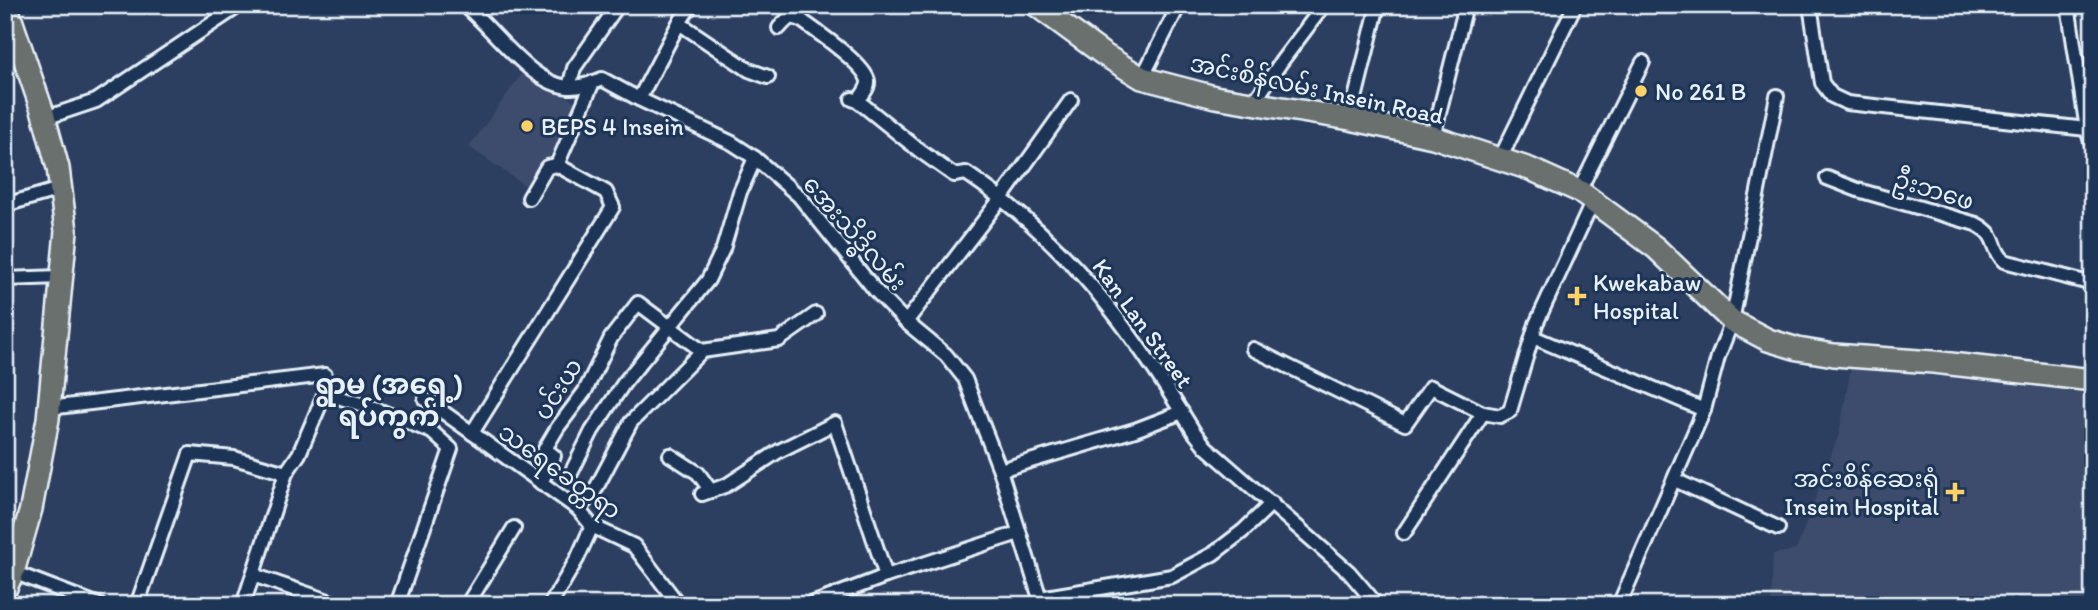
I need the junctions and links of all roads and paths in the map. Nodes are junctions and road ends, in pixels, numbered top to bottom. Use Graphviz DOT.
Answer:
graph roads {
  1 [pos="6,5"];
  2 [pos="240,5"];
  3 [pos="464,5"];
  4 [pos="618,5"];
  5 [pos="691,5"];
  6 [pos="1036,5"];
  7 [pos="1179,5"];
  8 [pos="1324,5"];
  9 [pos="1378,5"];
  10 [pos="1466,5"];
  11 [pos="1575,5"];
  12 [pos="1810,5"];
  13 [pos="2068,5"];
  14 [pos="679,23"];
  15 [pos="779,28"];
  16 [pos="1643,62"];
  17 [pos="768,76"];
  18 [pos="1142,78"];
  19 [pos="593,82"];
  20 [pos="569,87"];
  21 [pos="1777,96"];
  22 [pos="639,99"];
  23 [pos="1071,100"];
  24 [pos="1254,102"];
  25 [pos="45,118"];
  26 [pos="1350,119"];
  27 [pos="2087,129"];
  28 [pos="1433,137"];
  29 [pos="2093,148"];
  30 [pos="755,158"];
  31 [pos="1500,159"];
  32 [pos="557,166"];
  33 [pos="1827,178"];
  34 [pos="60,189"];
  35 [pos="1002,197"];
  36 [pos="1585,197"];
  37 [pos="529,198"];
  38 [pos="5,205"];
  39 [pos="61,277"];
  40 [pos="5,279"];
  41 [pos="2093,284"];
  42 [pos="816,314"];
  43 [pos="1732,321"];
  44 [pos="906,322"];
  45 [pos="669,327"];
  46 [pos="1533,337"];
  47 [pos="1253,349"];
  48 [pos="702,352"];
  49 [pos="2093,380"];
  50 [pos="325,393"];
  51 [pos="425,399"];
  52 [pos="49,408"];
  53 [pos="1704,410"];
  54 [pos="1182,412"];
  55 [pos="1483,413"];
  56 [pos="472,433"];
  57 [pos="670,455"];
  58 [pos="1000,470"];
  59 [pos="286,473"];
  60 [pos="571,473"];
  61 [pos="1675,480"];
  62 [pos="541,483"];
  63 [pos="1272,503"];
  64 [pos="578,509"];
  65 [pos="592,526"];
  66 [pos="1779,527"];
  67 [pos="514,528"];
  68 [pos="1404,533"];
  69 [pos="1019,534"];
  70 [pos="253,575"];
  71 [pos="886,576"];
  72 [pos="9,581"];
  73 [pos="1041,601"];
  74 [pos="99,605"];
  75 [pos="137,605"];
  76 [pos="243,605"];
  77 [pos="340,605"];
  78 [pos="397,605"];
  79 [pos="467,605"];
  80 [pos="550,605"];
  81 [pos="678,605"];
  82 [pos="809,605"];
  83 [pos="1377,605"];
  84 [pos="1619,605"];
  1 -- 25 [label="main road"];
  2 -- 25 [label="street"];
  3 -- 20 [label="street"];
  4 -- 20 [label="street"];
  5 -- 14 [label="street"];
  6 -- 18 [label="main road, အင်းစိန်လမ်း Insein Road"];
  7 -- 18 [label="street"];
  8 -- 24 [label="street"];
  9 -- 26 [label="street"];
  10 -- 28 [label="street"];
  11 -- 31 [label="street"];
  12 -- 27 [label="street"];
  13 -- 27 [label="street"];
  14 -- 17 [label="street"];
  14 -- 22 [label="street"];
  15 -- 35 [label="street, Kan Lan Street"];
  16 -- 36 [label="street"];
  18 -- 24 [label="main road, အင်းစိန်လမ်း Insein Road"];
  19 -- 20 [label="street, အေးသိဒ္ဓိလမ်း"];
  19 -- 22 [label="street, အေးသိဒ္ဓိလမ်း"];
  19 -- 32 [label="street"];
  21 -- 43 [label="street"];
  22 -- 30 [label="street, အေးသိဒ္ဓိလမ်း"];
  23 -- 35 [label="street"];
  24 -- 26 [label="main road, အင်းစိန်လမ်း Insein Road"];
  25 -- 34 [label="main road"];
  26 -- 28 [label="main road, အင်းစိန်လမ်း Insein Road"];
  27 -- 29 [label="street"];
  28 -- 31 [label="main road, အင်းစိန်လမ်း Insein Road"];
  30 -- 44 [label="street, အေးသိဒ္ဓိလမ်း"];
  30 -- 45 [label="street"];
  31 -- 36 [label="main road, အင်းစိန်လမ်း Insein Road"];
  32 -- 37 [label="street"];
  32 -- 56 [label="street"];
  33 -- 41 [label="street, ဦးဘဖေ"];
  34 -- 38 [label="street"];
  34 -- 39 [label="main road"];
  35 -- 44 [label="street"];
  35 -- 54 [label="street, Kan Lan Street"];
  36 -- 43 [label="main road, အင်းစိန်လမ်း Insein Road"];
  36 -- 46 [label="street"];
  39 -- 40 [label="street"];
  39 -- 52 [label="main road"];
  42 -- 48 [label="street"];
  43 -- 49 [label="main road, အင်းစိန်လမ်း Insein Road"];
  43 -- 53 [label="street"];
  44 -- 58 [label="street, အေးသိဒ္ဓိလမ်း"];
  45 -- 48 [label="street"];
  45 -- 60 [label="street"];
  45 -- 62 [label="street, ပင်းယ"];
  46 -- 53 [label="street"];
  46 -- 55 [label="street"];
  47 -- 55 [label="street"];
  48 -- 64 [label="street"];
  50 -- 52 [label="street"];
  50 -- 59 [label="street"];
  50 -- 78 [label="street"];
  51 -- 56 [label="street, သရေခေတ္တရာ"];
  52 -- 72 [label="main road"];
  53 -- 61 [label="street"];
  54 -- 58 [label="street"];
  54 -- 63 [label="street, Kan Lan Street"];
  55 -- 68 [label="street"];
  56 -- 62 [label="street, သရေခေတ္တရာ"];
  57 -- 71 [label="street"];
  58 -- 69 [label="street, အေးသိဒ္ဓိလမ်း"];
  59 -- 70 [label="street"];
  59 -- 75 [label="street"];
  61 -- 66 [label="street"];
  61 -- 84 [label="street"];
  62 -- 64 [label="street, သရေခေတ္တရာ"];
  63 -- 73 [label="street"];
  63 -- 83 [label="street, Kan Lan Street"];
  64 -- 65 [label="street, သရေခေတ္တရာ"];
  65 -- 80 [label="street"];
  65 -- 81 [label="street, သရေခေတ္တရာ"];
  67 -- 79 [label="street"];
  69 -- 71 [label="street"];
  69 -- 73 [label="street, အေးသိဒ္ဓိလမ်း"];
  70 -- 76 [label="street"];
  70 -- 77 [label="street"];
  71 -- 82 [label="street"];
  72 -- 74 [label="street"];
}
